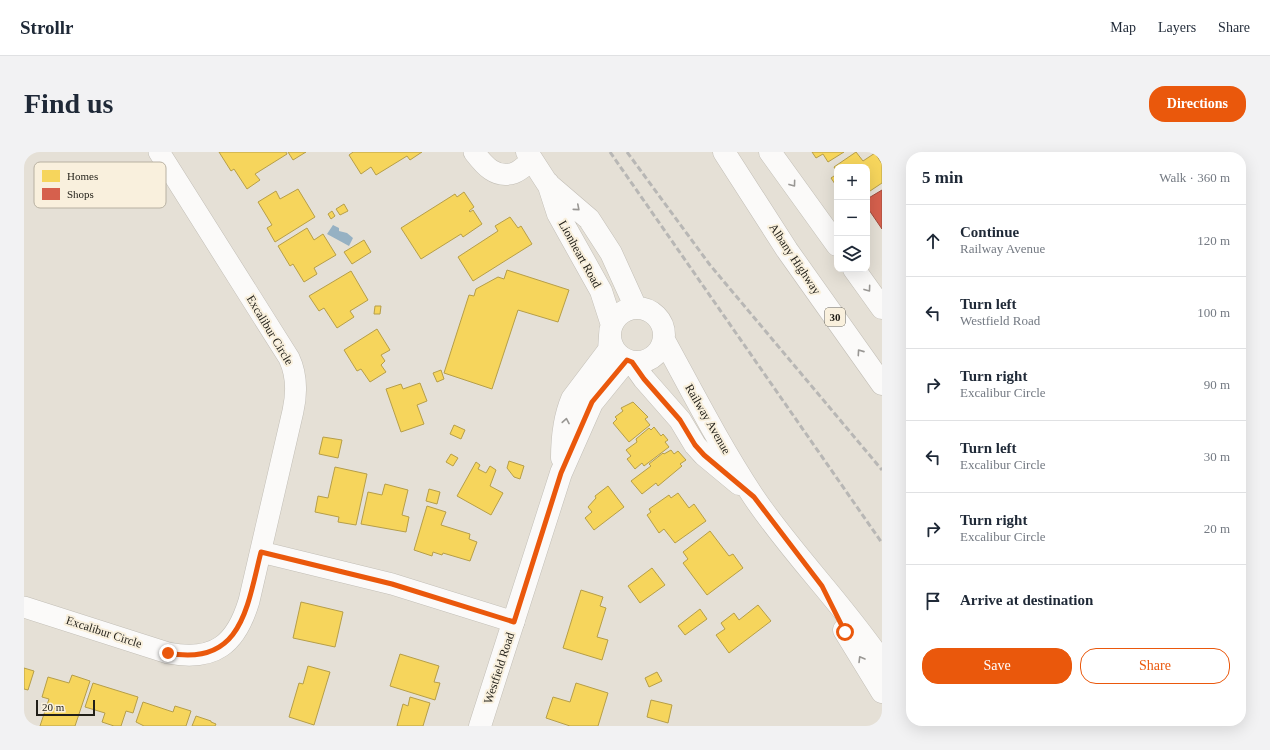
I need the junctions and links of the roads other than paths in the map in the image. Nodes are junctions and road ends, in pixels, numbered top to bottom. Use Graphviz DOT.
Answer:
graph roads {
  1 [pos="159,152"];
  2 [pos="474,152"];
  3 [pos="724,152"];
  4 [pos="770,152"];
  5 [pos="529,156"];
  6 [pos="165,162"];
  7 [pos="166,163"];
  8 [pos="548,183"];
  9 [pos="834,241"];
  10 [pos="856,272"];
  11 [pos="636,308"];
  12 [pos="882,308"];
  13 [pos="611,331"];
  14 [pos="664,340"];
  15 [pos="630,361"];
  16 [pos="882,384"];
  17 [pos="561,473"];
  18 [pos="754,497"];
  19 [pos="261,552"];
  20 [pos="822,586"];
  21 [pos="24,607"];
  22 [pos="514,622"];
  23 [pos="882,662"];
  24 [pos="882,692"];
  25 [pos="480,726"];
  1 -- 6 [label="street, Excalibur Circle"];
  2 -- 5 [label="street"];
  16 -- 3 [label="main road, Albany Highway / 30, one-way"];
  4 -- 9 [label="main road, one-way"];
  5 -- 8 [label="main road, Lionheart Road"];
  7 -- 19 [label="street, Excalibur Circle"];
  8 -- 11 [label="main road, Lionheart Road, one-way"];
  8 -- 13 [label="main road, Lionheart Road"];
  10 -- 12 [label="main road, one-way"];
  11 -- 13 [label="main road"];
  11 -- 14 [label="main road"];
  13 -- 15 [label="main road"];
  17 -- 13 [label="main road, Westfield Road, one-way"];
  14 -- 15 [label="main road"];
  14 -- 18 [label="main road, Railway Avenue"];
  15 -- 17 [label="main road, Westfield Road"];
  15 -- 18 [label="main road, Railway Avenue"];
  17 -- 22 [label="main road, Westfield Road"];
  18 -- 20 [label="main road, Railway Avenue"];
  19 -- 21 [label="street, Excalibur Circle"];
  19 -- 22 [label="street"];
  20 -- 23 [label="main road, Railway Avenue"];
  24 -- 20 [label="main road, Railway Avenue, one-way"];
  22 -- 25 [label="main road, Westfield Road"];
}
